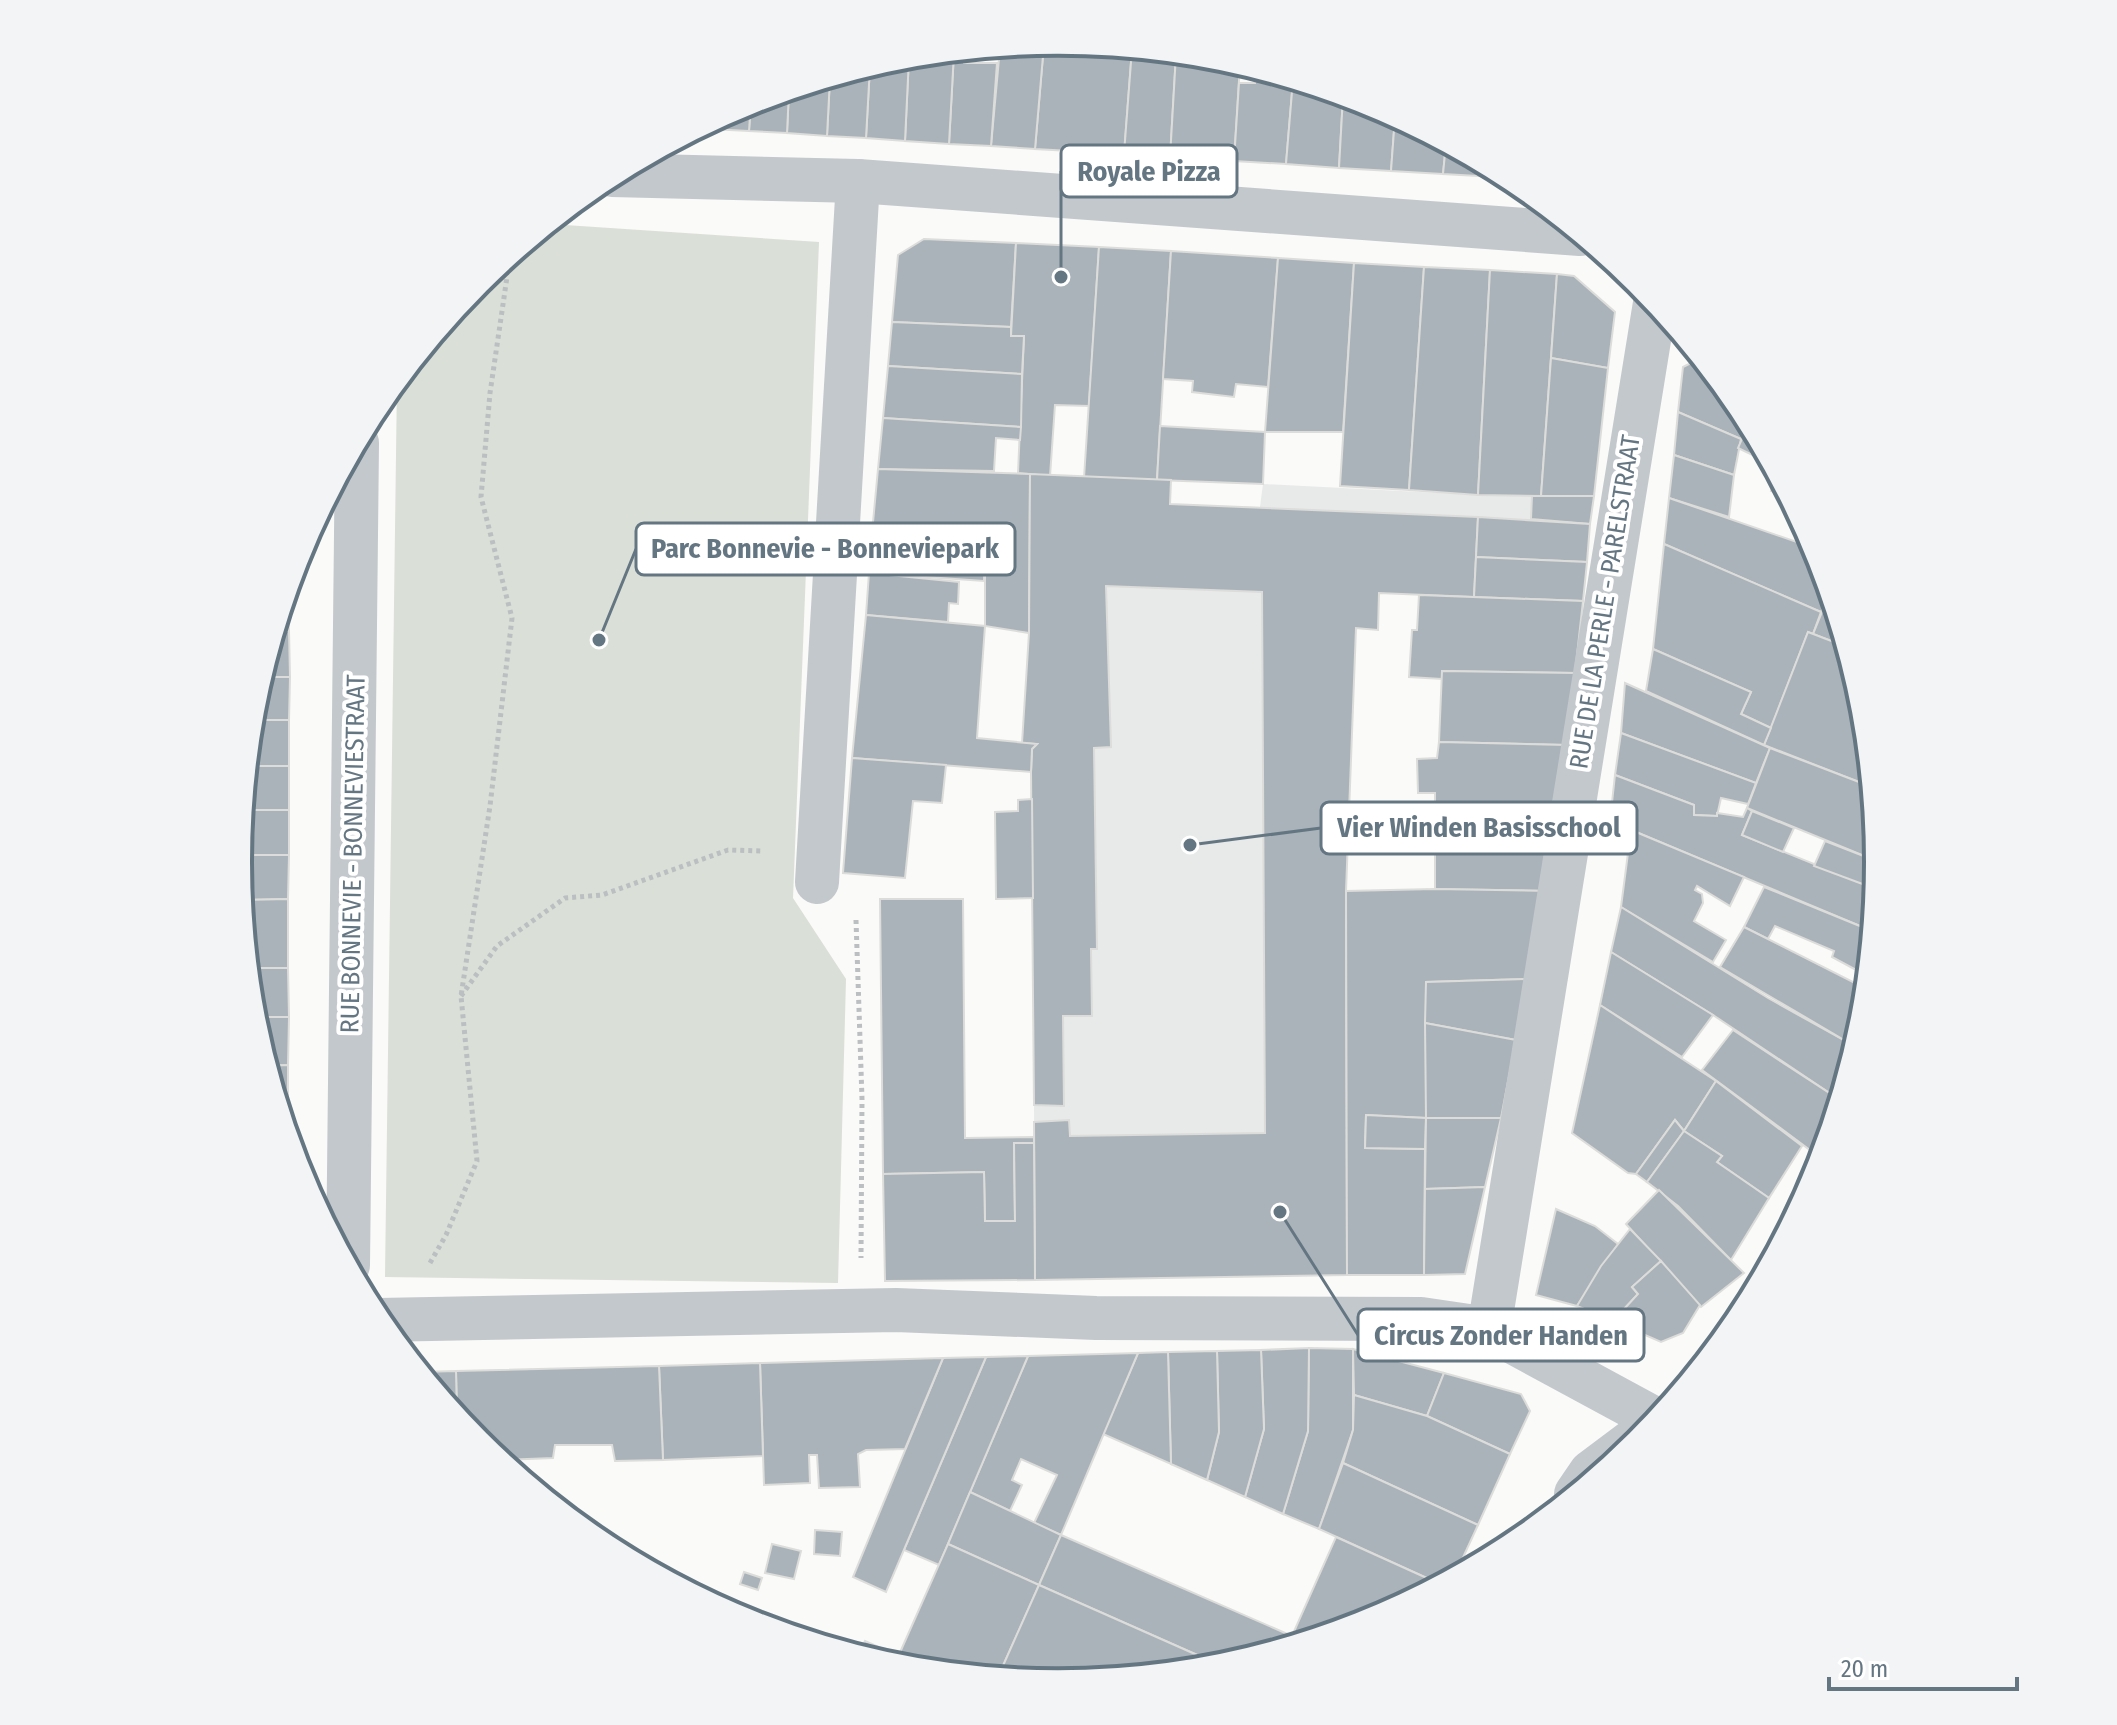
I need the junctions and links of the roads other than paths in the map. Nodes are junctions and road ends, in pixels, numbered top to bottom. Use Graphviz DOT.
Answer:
graph roads {
  1 [pos="636,176"];
  2 [pos="858,181"];
  3 [pos="1561,233"];
  4 [pos="1653,318"];
  5 [pos="357,465"];
  6 [pos="818,867"];
  7 [pos="348,1244"];
  8 [pos="394,1320"];
  9 [pos="1489,1329"];
  10 [pos="1646,1414"];
  1 -- 2 [label="street"];
  2 -- 3 [label="street"];
  2 -- 6 [label="street"];
  4 -- 9 [label="street, RUE DE LA PERLE - PARELSTRAAT"];
  5 -- 7 [label="street, RUE BONNEVIE - BONNEVIESTRAAT"];
  8 -- 9 [label="street"];
  9 -- 10 [label="street"];
}
